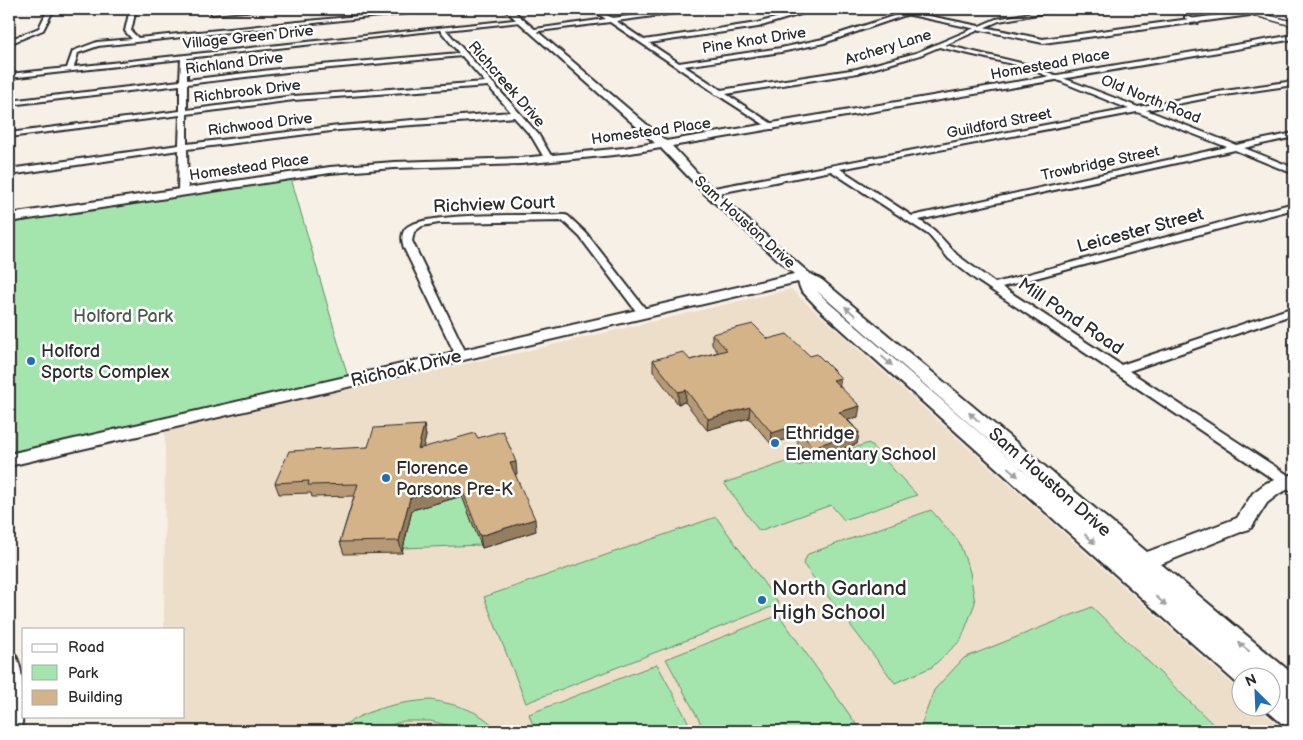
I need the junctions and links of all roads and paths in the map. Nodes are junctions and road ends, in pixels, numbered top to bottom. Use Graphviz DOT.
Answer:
graph roads {
  1 [pos="51,9"];
  2 [pos="133,9"];
  3 [pos="264,9"];
  4 [pos="443,9"];
  5 [pos="507,9"];
  6 [pos="594,9"];
  7 [pos="703,9"];
  8 [pos="814,9"];
  9 [pos="886,9"];
  10 [pos="920,9"];
  11 [pos="1062,9"];
  12 [pos="1237,9"];
  13 [pos="1255,10"];
  14 [pos="213,11"];
  15 [pos="907,13"];
  16 [pos="1187,17"];
  17 [pos="520,20"];
  18 [pos="1198,20"];
  19 [pos="1294,20"];
  20 [pos="610,21"];
  21 [pos="1294,24"];
  22 [pos="978,28"];
  23 [pos="1135,28"];
  24 [pos="442,29"];
  25 [pos="531,30"];
  26 [pos="1294,36"];
  27 [pos="134,40"];
  28 [pos="9,42"];
  29 [pos="642,42"];
  30 [pos="937,45"];
  31 [pos="464,54"];
  32 [pos="184,57"];
  33 [pos="678,65"];
  34 [pos="70,69"];
  35 [pos="9,76"];
  36 [pos="1058,78"];
  37 [pos="184,82"];
  38 [pos="1294,83"];
  39 [pos="489,84"];
  40 [pos="717,93"];
  41 [pos="9,103"];
  42 [pos="1138,110"];
  43 [pos="184,112"];
  44 [pos="516,114"];
  45 [pos="770,127"];
  46 [pos="9,135"];
  47 [pos="1294,135"];
  48 [pos="664,145"];
  49 [pos="1234,147"];
  50 [pos="184,148"];
  51 [pos="549,159"];
  52 [pos="834,169"];
  53 [pos="1294,171"];
  54 [pos="9,172"];
  55 [pos="183,192"];
  56 [pos="709,192"];
  57 [pos="1294,206"];
  58 [pos="9,218"];
  59 [pos="911,219"];
  60 [pos="804,276"];
  61 [pos="994,286"];
  62 [pos="1294,310"];
  63 [pos="643,313"];
  64 [pos="461,355"];
  65 [pos="1119,370"];
  66 [pos="9,460"];
  67 [pos="1293,483"];
  68 [pos="1134,566"];
  69 [pos="9,659"];
  70 [pos="1238,668"];
  71 [pos="1294,690"];
  72 [pos="1280,706"];
  73 [pos="1294,718"];
  74 [pos="11,731"];
  1 -- 28 [label="street"];
  2 -- 27 [label="street"];
  3 -- 14 [label="street"];
  4 -- 27 [label="street"];
  5 -- 17 [label="street, Sam Houston Drive"];
  6 -- 20 [label="street"];
  7 -- 20 [label="street"];
  8 -- 29 [label="street"];
  9 -- 15 [label="street"];
  10 -- 15 [label="street, Pine Knot Drive"];
  11 -- 22 [label="street, Archery Lane"];
  12 -- 13 [label="main road"];
  12 -- 16 [label="street"];
  13 -- 18 [label="street"];
  13 -- 19 [label="main road"];
  13 -- 21 [label="main road"];
  15 -- 22 [label="street"];
  15 -- 33 [label="street, Pine Knot Drive"];
  16 -- 18 [label="street"];
  16 -- 23 [label="street"];
  17 -- 24 [label="street, Village Green Drive"];
  17 -- 25 [label="street, Sam Houston Drive"];
  18 -- 23 [label="street"];
  20 -- 25 [label="street"];
  20 -- 29 [label="street"];
  22 -- 23 [label="street"];
  22 -- 30 [label="street, Archery Lane"];
  24 -- 31 [label="street, Richcreek Drive"];
  24 -- 32 [label="street, Village Green Drive"];
  25 -- 48 [label="street, Sam Houston Drive"];
  26 -- 36 [label="street, Homestead Place"];
  27 -- 34 [label="street"];
  29 -- 33 [label="street"];
  30 -- 36 [label="street, Old North Road"];
  30 -- 40 [label="street, Archery Lane"];
  31 -- 37 [label="street, Richland Drive"];
  31 -- 39 [label="street, Richcreek Drive"];
  32 -- 34 [label="street, Village Green Drive"];
  32 -- 37 [label="street"];
  33 -- 40 [label="street"];
  34 -- 35 [label="street, Village Green Drive"];
  36 -- 42 [label="street, Old North Road"];
  36 -- 45 [label="street, Homestead Place"];
  37 -- 41 [label="street, Richland Drive"];
  37 -- 43 [label="street"];
  38 -- 42 [label="street, Guildford Street"];
  39 -- 43 [label="street, Richbrook Drive"];
  39 -- 44 [label="street, Richcreek Drive"];
  40 -- 45 [label="street"];
  42 -- 49 [label="street, Old North Road"];
  42 -- 52 [label="street, Guildford Street"];
  43 -- 46 [label="street, Richbrook Drive"];
  43 -- 50 [label="street"];
  44 -- 50 [label="street, Richwood Drive"];
  44 -- 51 [label="street, Richcreek Drive"];
  45 -- 48 [label="street, Homestead Place"];
  47 -- 49 [label="street, Trowbridge Street"];
  48 -- 51 [label="street, Homestead Place"];
  48 -- 56 [label="street, Sam Houston Drive"];
  49 -- 53 [label="street, Old North Road"];
  49 -- 59 [label="street, Trowbridge Street"];
  50 -- 54 [label="street, Richwood Drive"];
  50 -- 55 [label="street"];
  51 -- 55 [label="street, Homestead Place"];
  52 -- 56 [label="street, Guildford Street"];
  52 -- 59 [label="street, Mill Pond Road"];
  55 -- 58 [label="street, Homestead Place"];
  56 -- 60 [label="street, Sam Houston Drive"];
  57 -- 61 [label="street, Leicester Street"];
  59 -- 61 [label="street, Mill Pond Road"];
  60 -- 63 [label="street, Richoak Drive"];
  60 -- 68 [label="street, Sam Houston Drive"];
  61 -- 65 [label="street, Mill Pond Road"];
  62 -- 65 [label="street"];
  63 -- 64 [label="street, Richoak Drive"];
  63 -- 64 [label="street, Richview Court"];
  64 -- 66 [label="street, Richoak Drive"];
  65 -- 67 [label="street, Mill Pond Road"];
  67 -- 68 [label="street"];
  68 -- 70 [label="street, Sam Houston Drive, one-way"];
  71 -- 68 [label="street, Sam Houston Drive, one-way"];
  69 -- 74 [label="street"];
  72 -- 73 [label="street"];
}
